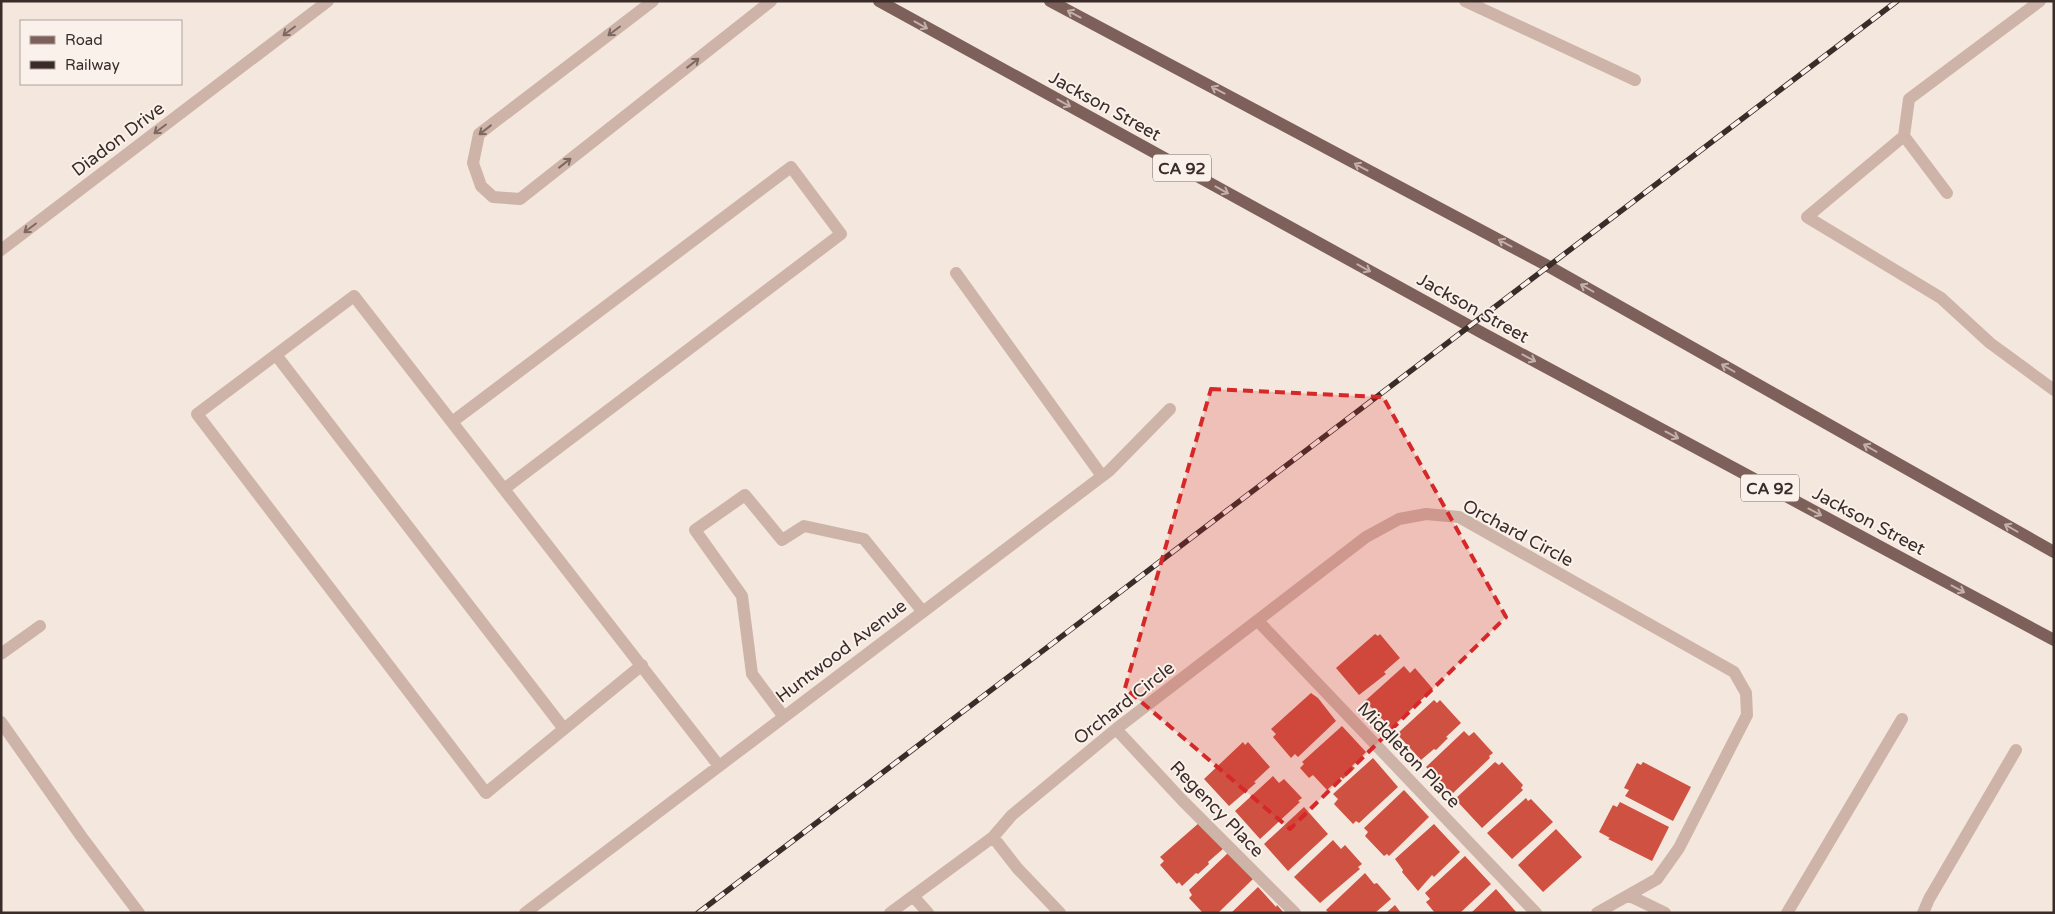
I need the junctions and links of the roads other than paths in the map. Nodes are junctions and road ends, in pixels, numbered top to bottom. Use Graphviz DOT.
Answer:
graph roads {
  1 [pos="328,1"];
  2 [pos="653,1"];
  3 [pos="771,1"];
  4 [pos="879,1"];
  5 [pos="1050,1"];
  6 [pos="1465,1"];
  7 [pos="2040,1"];
  8 [pos="1635,80"];
  9 [pos="1904,136"];
  10 [pos="1947,193"];
  11 [pos="1,250"];
  12 [pos="956,273"];
  13 [pos="276,355"];
  14 [pos="2054,390"];
  15 [pos="1170,409"];
  16 [pos="452,422"];
  17 [pos="1102,476"];
  18 [pos="504,489"];
  19 [pos="2054,552"];
  20 [pos="923,612"];
  21 [pos="1258,621"];
  22 [pos="40,626"];
  23 [pos="2054,640"];
  24 [pos="1,654"];
  25 [pos="642,665"];
  26 [pos="784,716"];
  27 [pos="1902,719"];
  28 [pos="1,722"];
  29 [pos="564,729"];
  30 [pos="1116,729"];
  31 [pos="2016,750"];
  32 [pos="719,766"];
  33 [pos="993,837"];
  34 [pos="913,896"];
  35 [pos="1630,896"];
  36 [pos="139,913"];
  37 [pos="525,913"];
  38 [pos="890,913"];
  39 [pos="928,913"];
  40 [pos="1060,913"];
  41 [pos="1295,913"];
  42 [pos="1536,913"];
  43 [pos="1597,913"];
  44 [pos="1665,913"];
  45 [pos="1788,913"];
  46 [pos="1923,913"];
  1 -- 11 [label="street, Diadon Drive, one-way"];
  2 -- 3 [label="street, one-way"];
  4 -- 23 [label="main road, Jackson Street / CA 92, one-way"];
  19 -- 5 [label="main road, one-way"];
  6 -- 8 [label="street"];
  7 -- 9 [label="street"];
  9 -- 10 [label="street"];
  9 -- 14 [label="street"];
  12 -- 17 [label="street"];
  13 -- 16 [label="street"];
  13 -- 29 [label="street"];
  13 -- 29 [label="street"];
  15 -- 17 [label="street, Huntwood Avenue"];
  16 -- 18 [label="street"];
  16 -- 18 [label="street"];
  17 -- 20 [label="street, Huntwood Avenue"];
  18 -- 25 [label="street"];
  20 -- 26 [label="street, Huntwood Avenue"];
  20 -- 26 [label="street"];
  21 -- 30 [label="street, Orchard Circle"];
  21 -- 35 [label="street, Orchard Circle"];
  21 -- 42 [label="street, Middleton Place"];
  22 -- 24 [label="street"];
  25 -- 29 [label="street"];
  25 -- 32 [label="street"];
  26 -- 32 [label="street, Huntwood Avenue"];
  27 -- 45 [label="street"];
  28 -- 36 [label="street"];
  30 -- 33 [label="street, Orchard Circle"];
  30 -- 41 [label="street, Regency Place"];
  31 -- 46 [label="street"];
  32 -- 37 [label="street, Huntwood Avenue"];
  33 -- 34 [label="street, Orchard Circle"];
  33 -- 40 [label="street"];
  34 -- 38 [label="street, Orchard Circle"];
  34 -- 39 [label="street"];
  35 -- 43 [label="street, Orchard Circle"];
  35 -- 44 [label="street"];
}
